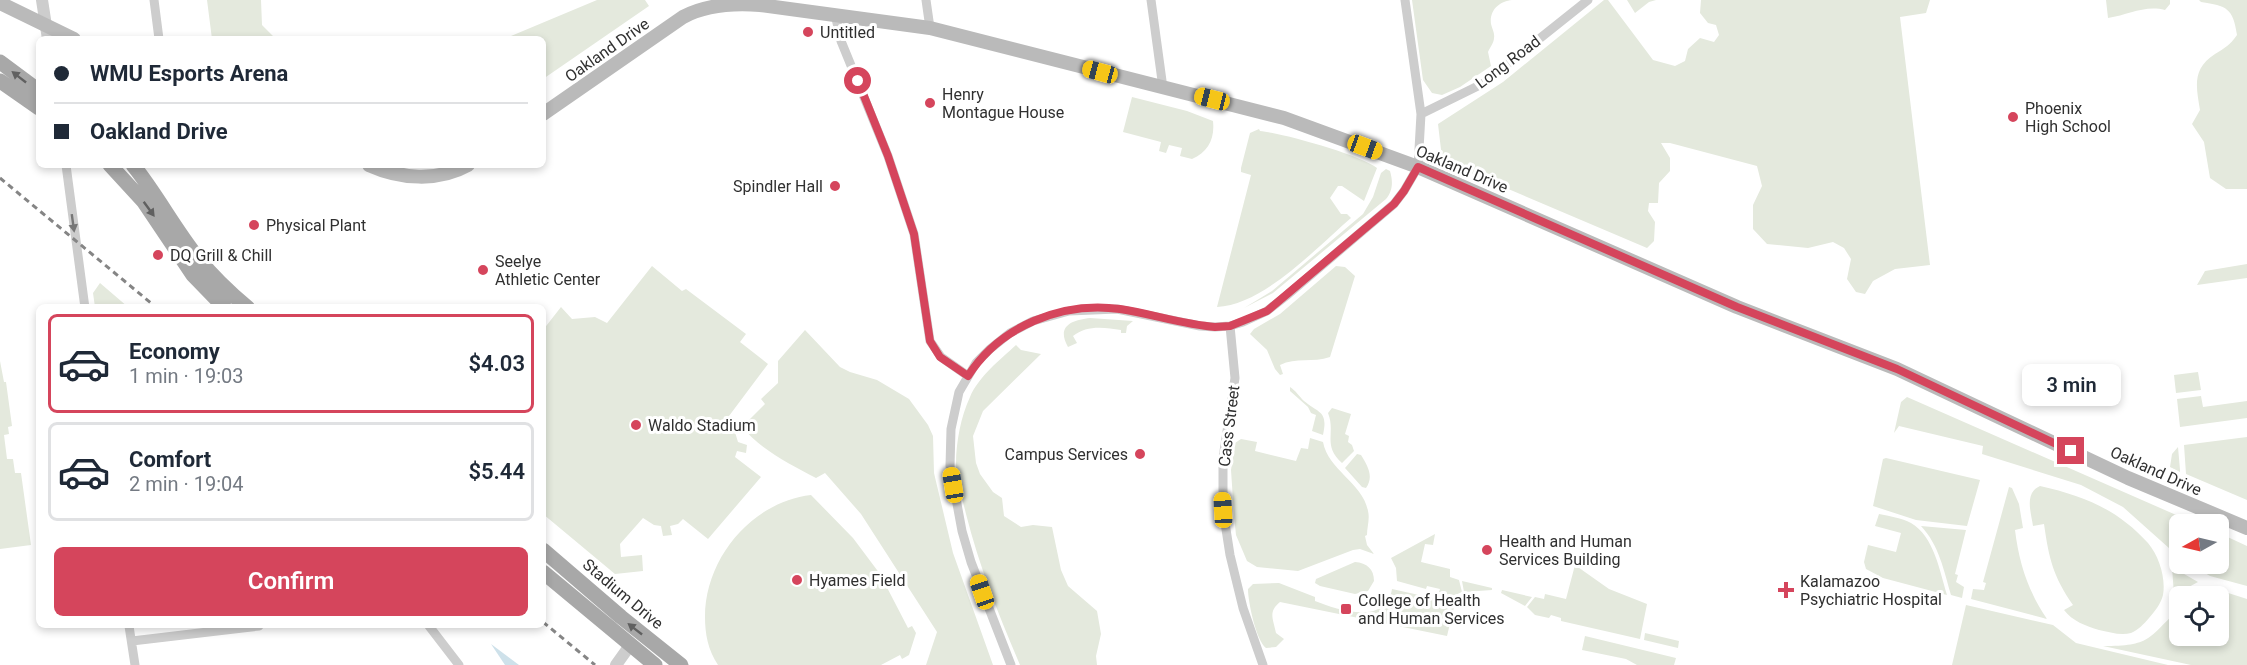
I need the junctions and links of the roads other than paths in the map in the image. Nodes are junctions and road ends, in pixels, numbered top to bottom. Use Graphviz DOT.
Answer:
graph roads {
  1 [pos="42,0"];
  2 [pos="154,0"];
  3 [pos="926,0"];
  4 [pos="1151,0"];
  5 [pos="1405,0"];
  6 [pos="1588,0"];
  7 [pos="0,3"];
  8 [pos="835,14"];
  9 [pos="930,28"];
  10 [pos="47,33"];
  11 [pos="159,36"];
  12 [pos="0,62"];
  13 [pos="0,81"];
  14 [pos="1163,88"];
  15 [pos="36,89"];
  16 [pos="36,106"];
  17 [pos="546,112"];
  18 [pos="1420,114"];
  19 [pos="1418,167"];
  20 [pos="66,168"];
  21 [pos="113,168"];
  22 [pos="135,168"];
  23 [pos="377,168"];
  24 [pos="460,168"];
  25 [pos="214,286"];
  26 [pos="84,304"];
  27 [pos="223,304"];
  28 [pos="242,304"];
  29 [pos="1230,326"];
  30 [pos="968,376"];
  31 [pos="2247,528"];
  32 [pos="546,553"];
  33 [pos="546,574"];
  34 [pos="129,628"];
  35 [pos="242,628"];
  36 [pos="431,628"];
  37 [pos="132,641"];
  38 [pos="631,644"];
  39 [pos="135,665"];
  40 [pos="459,665"];
  41 [pos="616,665"];
  42 [pos="656,665"];
  43 [pos="681,665"];
  44 [pos="1011,665"];
  45 [pos="1263,665"];
  1 -- 10 [label="street"];
  2 -- 11 [label="street"];
  3 -- 9 [label="street"];
  4 -- 14 [label="street"];
  5 -- 18 [label="street"];
  6 -- 18 [label="street, Long Road"];
  7 -- 10 [label="main road"];
  8 -- 9 [label="main road, Oakland Drive"];
  8 -- 17 [label="main road, Oakland Drive"];
  8 -- 30 [label="street"];
  9 -- 14 [label="main road, Oakland Drive"];
  15 -- 12 [label="main road, one-way"];
  13 -- 16 [label="main road"];
  14 -- 19 [label="main road, Oakland Drive"];
  18 -- 19 [label="street"];
  19 -- 29 [label="street"];
  19 -- 31 [label="main road, Oakland Drive"];
  20 -- 26 [label="street, one-way"];
  21 -- 25 [label="main road, one-way"];
  22 -- 25 [label="main road"];
  23 -- 24 [label="main road"];
  25 -- 27 [label="main road"];
  25 -- 28 [label="main road"];
  29 -- 30 [label="street"];
  29 -- 45 [label="street, Cass Street"];
  30 -- 44 [label="street"];
  43 -- 32 [label="main road, Stadium Drive, one-way"];
  33 -- 38 [label="main road, Stadium Drive"];
  34 -- 37 [label="street"];
  35 -- 37 [label="street"];
  36 -- 40 [label="street"];
  37 -- 39 [label="street"];
  38 -- 41 [label="street"];
  38 -- 42 [label="main road, Stadium Drive"];
}
